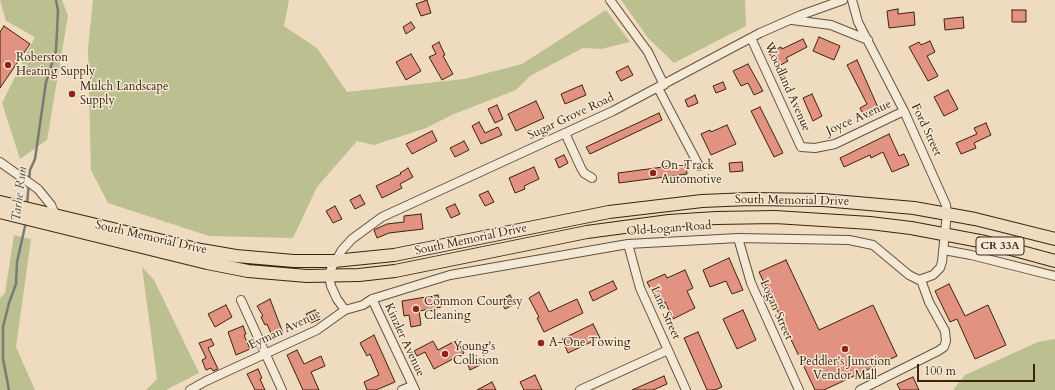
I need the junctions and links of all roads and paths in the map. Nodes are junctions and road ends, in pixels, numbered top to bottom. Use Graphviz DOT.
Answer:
graph roads {
  1 [pos="610,0"];
  2 [pos="843,0"];
  3 [pos="852,0"];
  4 [pos="790,20"];
  5 [pos="751,38"];
  6 [pos="868,40"];
  7 [pos="661,87"];
  8 [pos="904,111"];
  9 [pos="565,133"];
  10 [pos="801,147"];
  11 [pos="0,162"];
  12 [pos="698,166"];
  13 [pos="592,178"];
  14 [pos="0,202"];
  15 [pos="0,212"];
  16 [pos="947,213"];
  17 [pos="56,216"];
  18 [pos="944,234"];
  19 [pos="738,238"];
  20 [pos="1055,238"];
  21 [pos="628,244"];
  22 [pos="944,250"];
  23 [pos="334,261"];
  24 [pos="1055,261"];
  25 [pos="329,276"];
  26 [pos="1055,276"];
  27 [pos="922,280"];
  28 [pos="372,299"];
  29 [pos="241,300"];
  30 [pos="346,310"];
  31 [pos="668,350"];
  32 [pos="266,353"];
  33 [pos="414,388"];
  34 [pos="190,390"];
  35 [pos="282,390"];
  36 [pos="402,390"];
  37 [pos="580,390"];
  38 [pos="686,390"];
  39 [pos="798,390"];
  40 [pos="860,390"];
  1 -- 7 [label="street"];
  2 -- 4 [label="street, Sugar Grove Road"];
  3 -- 6 [label="street, Ford Street"];
  4 -- 5 [label="street, Sugar Grove Road"];
  4 -- 6 [label="street"];
  5 -- 7 [label="street, Sugar Grove Road"];
  5 -- 10 [label="street, Woodland Avenue"];
  6 -- 8 [label="street, Ford Street"];
  7 -- 9 [label="street, Sugar Grove Road"];
  7 -- 12 [label="street"];
  8 -- 10 [label="street, Joyce Avenue"];
  8 -- 16 [label="street, Ford Street"];
  9 -- 13 [label="street"];
  9 -- 23 [label="street, Sugar Grove Road"];
  11 -- 17 [label="street"];
  14 -- 17 [label="highway, South Memorial Drive"];
  15 -- 25 [label="highway, South Memorial Drive"];
  16 -- 18 [label="street, Ford Street"];
  16 -- 20 [label="highway, CR 33A"];
  16 -- 23 [label="highway, South Memorial Drive"];
  17 -- 23 [label="highway, South Memorial Drive"];
  18 -- 22 [label="street, Ford Street"];
  18 -- 24 [label="highway, CR 33A"];
  18 -- 25 [label="highway, South Memorial Drive"];
  19 -- 21 [label="street, Old Logan Road"];
  19 -- 27 [label="street, Old Logan Road"];
  19 -- 39 [label="street, Logan Street"];
  21 -- 28 [label="street, Old Logan Road"];
  21 -- 31 [label="street, Lane Street"];
  22 -- 26 [label="street"];
  22 -- 27 [label="street"];
  23 -- 25 [label="street, Sugar Grove Road"];
  25 -- 30 [label="street"];
  27 -- 40 [label="street"];
  28 -- 30 [label="street, Eyman Avenue"];
  28 -- 33 [label="street, Kinzler Avenue"];
  29 -- 32 [label="street"];
  30 -- 32 [label="street, Eyman Avenue"];
  31 -- 37 [label="street"];
  31 -- 38 [label="street, Lane Street"];
  32 -- 34 [label="street, Eyman Avenue"];
  32 -- 35 [label="street"];
  33 -- 36 [label="street"];
}
